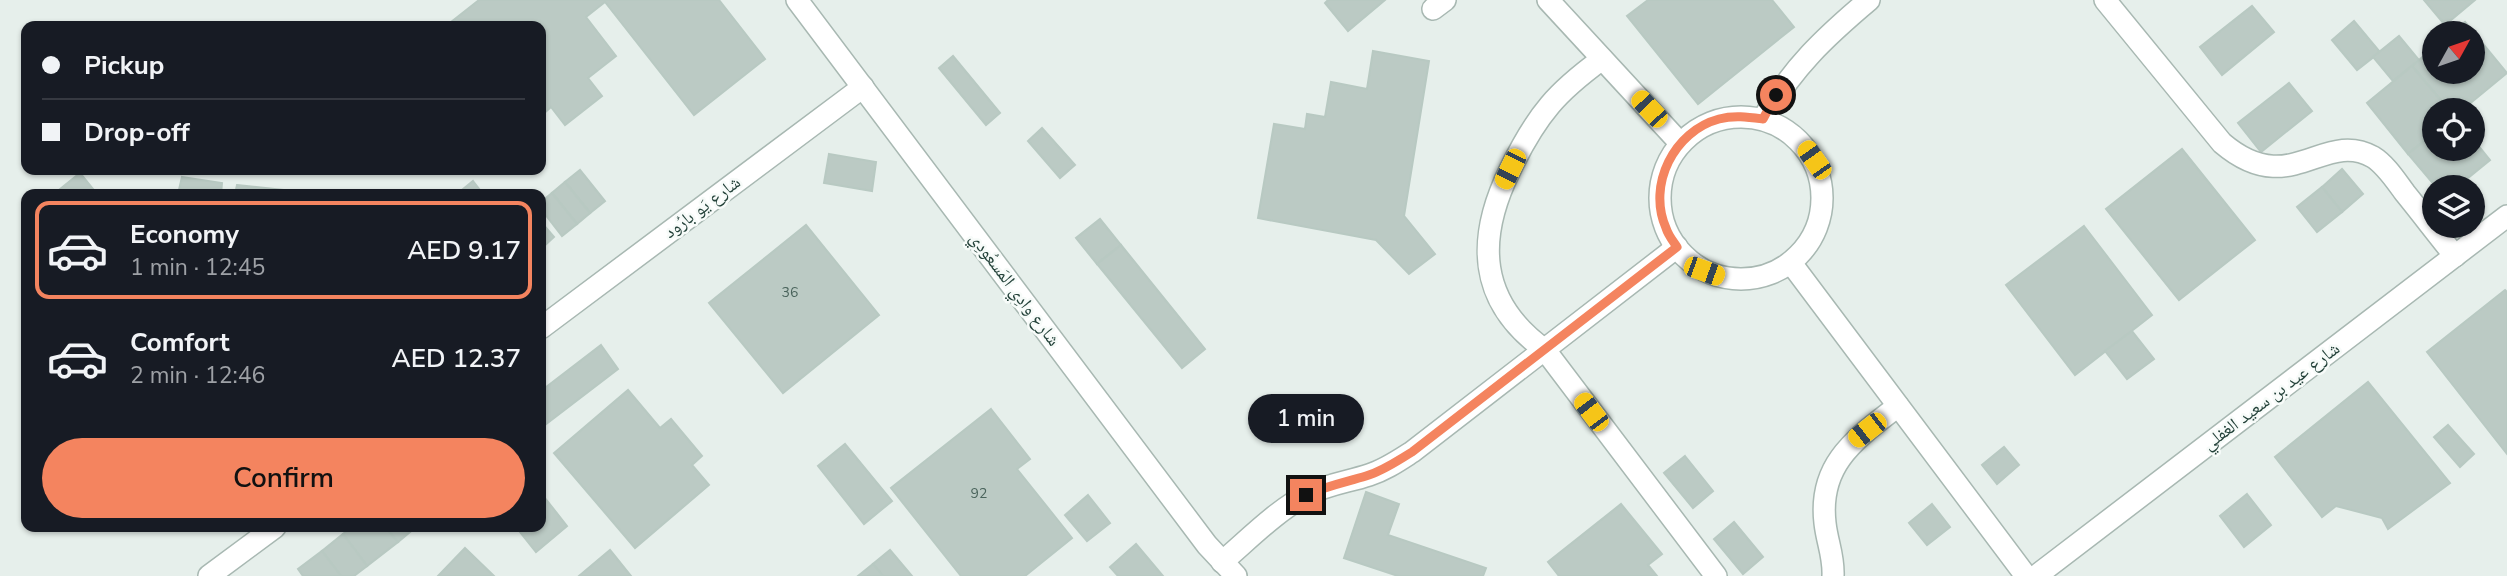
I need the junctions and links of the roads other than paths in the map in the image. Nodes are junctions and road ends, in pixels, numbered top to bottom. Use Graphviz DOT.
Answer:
graph roads {
  1 [pos="797,0"];
  2 [pos="1548,0"];
  3 [pos="1869,0"];
  4 [pos="2105,0"];
  5 [pos="1602,59"];
  6 [pos="863,87"];
  7 [pos="1763,119"];
  8 [pos="1680,143"];
  9 [pos="2507,216"];
  10 [pos="1677,247"];
  11 [pos="2455,256"];
  12 [pos="1791,262"];
  13 [pos="546,324"];
  14 [pos="1545,350"];
  15 [pos="1898,406"];
  16 [pos="268,532"];
  17 [pos="1229,569"];
  18 [pos="209,576"];
  19 [pos="1716,576"];
  20 [pos="1833,576"];
  21 [pos="2025,576"];
  22 [pos="2036,576"];
  1 -- 6 [label="street, شارع وادِي المَسعُودِي"];
  2 -- 5 [label="street"];
  3 -- 7 [label="street"];
  4 -- 11 [label="street"];
  5 -- 8 [label="street"];
  5 -- 14 [label="street"];
  6 -- 13 [label="street, شارع يَو بارُود"];
  6 -- 17 [label="street, شارع وادِي المَسعُودِي"];
  7 -- 8 [label="street"];
  7 -- 12 [label="street"];
  8 -- 10 [label="street"];
  9 -- 11 [label="street, شارع عيد بن سعيد الغفلي"];
  10 -- 12 [label="street"];
  10 -- 14 [label="street"];
  11 -- 22 [label="street, شارع عيد بن سعيد الغفلي"];
  12 -- 15 [label="street"];
  14 -- 17 [label="street"];
  14 -- 19 [label="street"];
  15 -- 20 [label="street"];
  15 -- 21 [label="street"];
  16 -- 18 [label="street"];
}
